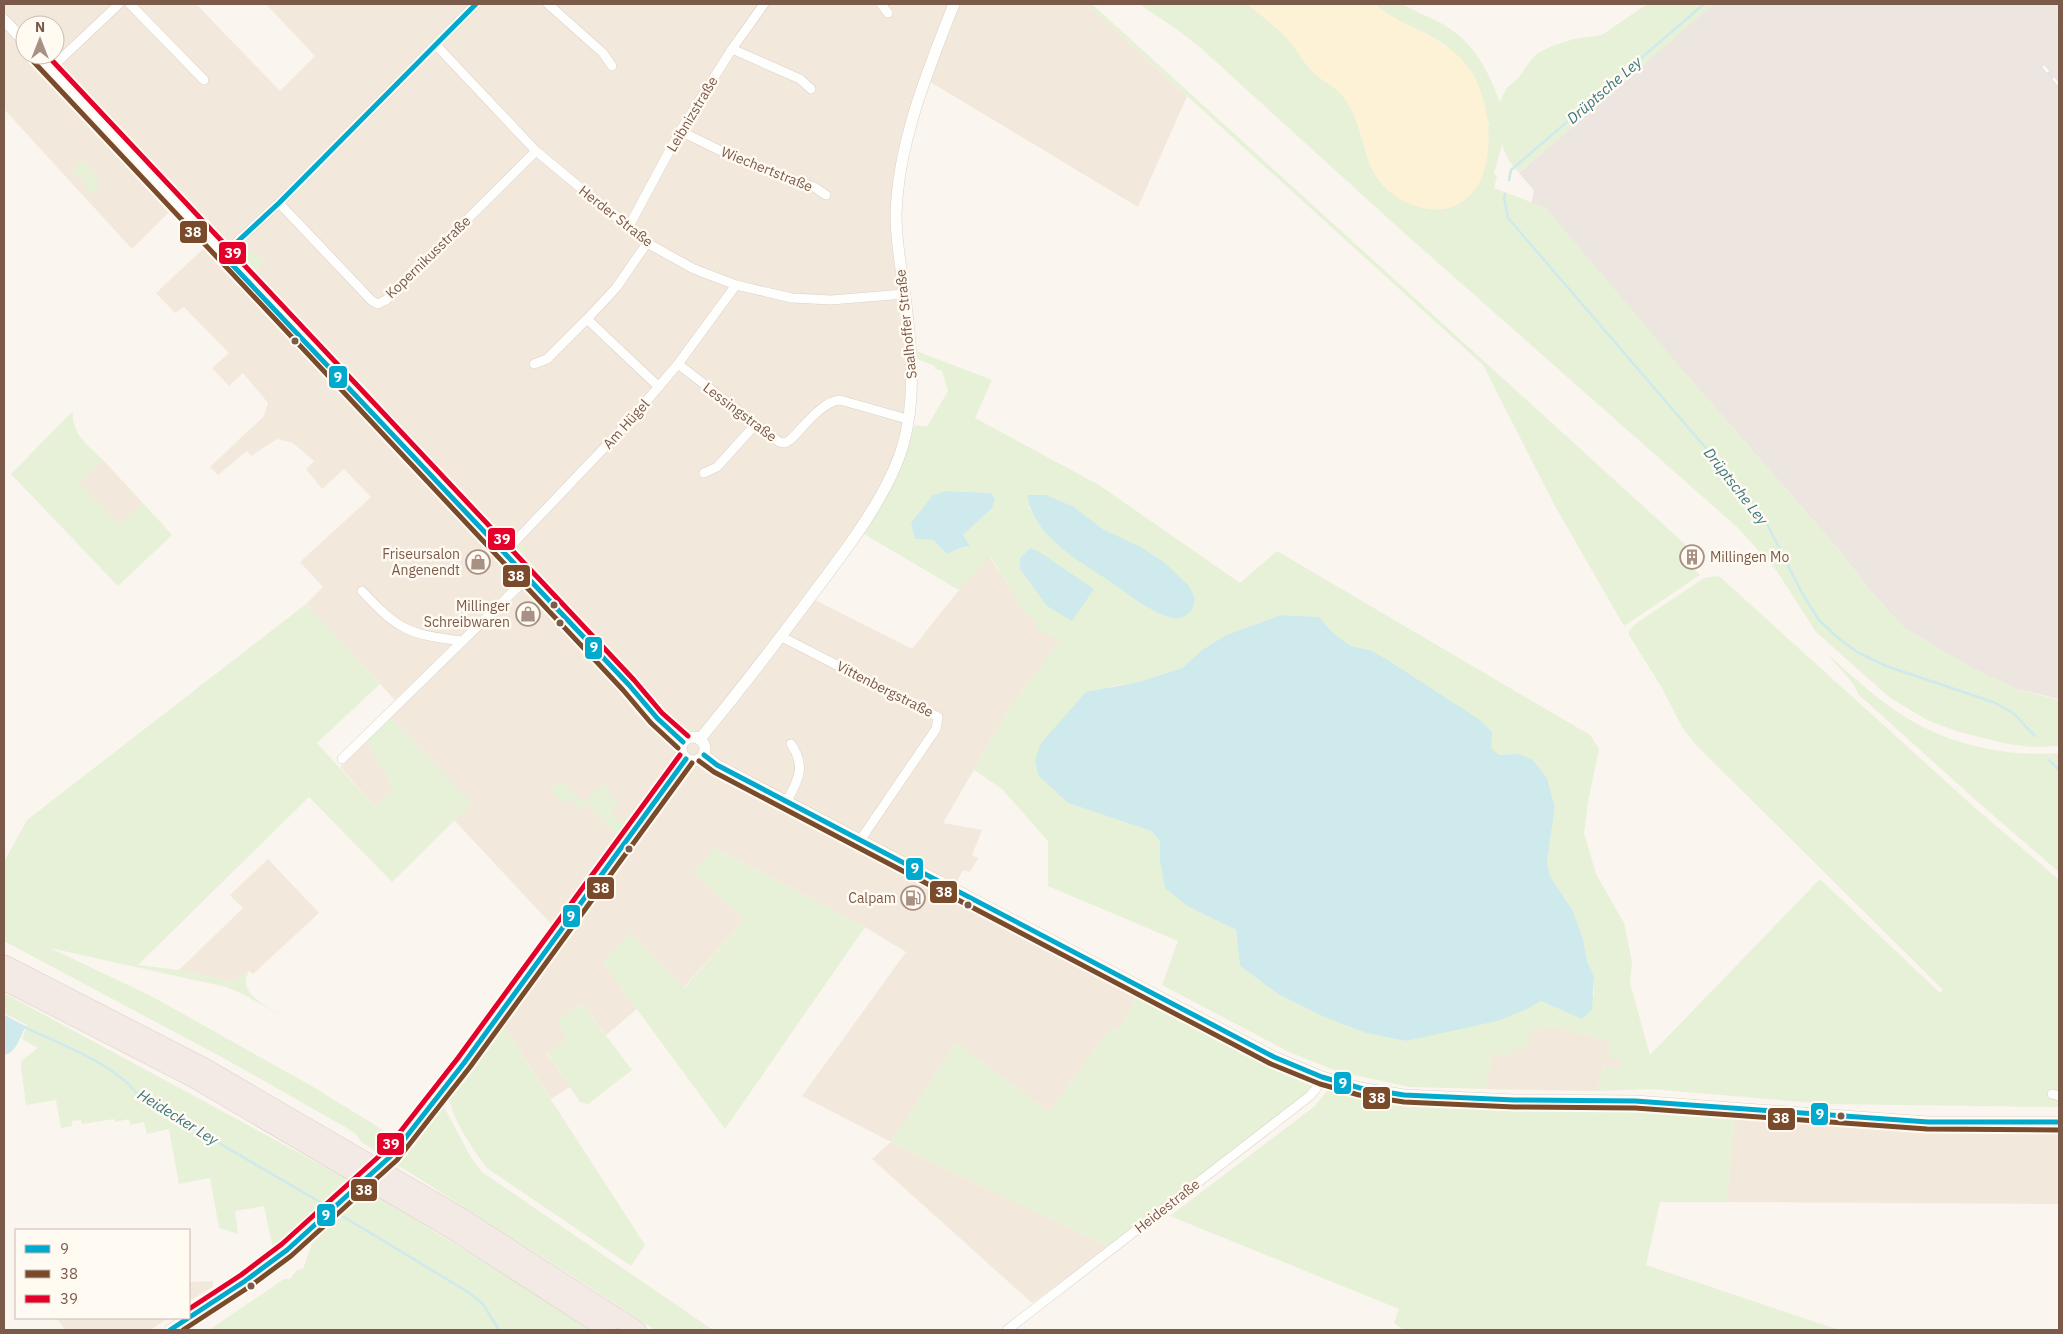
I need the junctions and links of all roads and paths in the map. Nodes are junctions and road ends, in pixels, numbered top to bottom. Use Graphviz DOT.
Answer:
graph roads {
  1 [pos="119,4"];
  2 [pos="130,4"];
  3 [pos="476,4"];
  4 [pos="548,4"];
  5 [pos="764,4"];
  6 [pos="881,4"];
  7 [pos="954,4"];
  8 [pos="888,13"];
  9 [pos="4,20"];
  10 [pos="15,32"];
  11 [pos="436,45"];
  12 [pos="732,49"];
  13 [pos="46,65"];
  14 [pos="612,66"];
  15 [pos="50,69"];
  16 [pos="204,80"];
  17 [pos="811,89"];
  18 [pos="680,131"];
  19 [pos="536,151"];
  20 [pos="826,195"];
  21 [pos="279,202"];
  22 [pos="628,228"];
  23 [pos="647,242"];
  24 [pos="223,255"];
  25 [pos="736,285"];
  26 [pos="904,294"];
  27 [pos="587,319"];
  28 [pos="534,364"];
  29 [pos="678,364"];
  30 [pos="659,387"];
  31 [pos="908,419"];
  32 [pos="755,424"];
  33 [pos="704,473"];
  34 [pos="504,553"];
  35 [pos="527,578"];
  36 [pos="362,591"];
  37 [pos="782,637"];
  38 [pos="462,641"];
  39 [pos="700,739"];
  40 [pos="683,742"];
  41 [pos="791,744"];
  42 [pos="704,755"];
  43 [pos="342,758"];
  44 [pos="686,759"];
  45 [pos="787,801"];
  46 [pos="861,839"];
  47 [pos="4,964"];
  48 [pos="4,981"];
  49 [pos="1322,1077"];
  50 [pos="2059,1122"];
  51 [pos="392,1155"];
  52 [pos="348,1196"];
  53 [pos="190,1317"];
  54 [pos="187,1319"];
  55 [pos="170,1330"];
  56 [pos="607,1330"];
  57 [pos="637,1330"];
  58 [pos="1006,1330"];
  1 -- 15 [label="street"];
  2 -- 16 [label="street"];
  3 -- 11 [label="street"];
  4 -- 14 [label="street"];
  5 -- 12 [label="street, Leibnizstraße"];
  6 -- 8 [label="street"];
  7 -- 26 [label="street, Saalhoffer Straße"];
  9 -- 10 [label="street"];
  11 -- 19 [label="street, Herder Straße"];
  11 -- 21 [label="street"];
  12 -- 17 [label="street"];
  12 -- 18 [label="street, Leibnizstraße"];
  13 -- 15 [label="street"];
  15 -- 24 [label="street"];
  18 -- 20 [label="street, Wiechertstraße"];
  18 -- 22 [label="street, Leibnizstraße"];
  19 -- 21 [label="street, Kopernikusstraße"];
  19 -- 22 [label="street, Herder Straße"];
  21 -- 24 [label="street"];
  22 -- 23 [label="street, Herder Straße"];
  23 -- 25 [label="street, Herder Straße"];
  23 -- 27 [label="street"];
  24 -- 34 [label="street"];
  25 -- 26 [label="street, Herder Straße"];
  25 -- 29 [label="street, Am Hügel"];
  26 -- 31 [label="street, Saalhoffer Straße"];
  27 -- 28 [label="street"];
  27 -- 30 [label="street"];
  29 -- 30 [label="street, Am Hügel"];
  29 -- 32 [label="street, Lessingstraße"];
  30 -- 34 [label="street, Am Hügel"];
  31 -- 32 [label="street, Lessingstraße"];
  31 -- 37 [label="street, Saalhoffer Straße"];
  32 -- 33 [label="street"];
  34 -- 35 [label="street"];
  35 -- 38 [label="street"];
  35 -- 40 [label="street"];
  36 -- 38 [label="street"];
  37 -- 39 [label="street, Saalhoffer Straße"];
  37 -- 46 [label="street, Vittenbergstraße"];
  38 -- 43 [label="street"];
  39 -- 40 [label="street"];
  39 -- 42 [label="street"];
  40 -- 44 [label="street"];
  41 -- 45 [label="street"];
  42 -- 44 [label="street"];
  42 -- 45 [label="street"];
  44 -- 51 [label="street"];
  45 -- 46 [label="street"];
  46 -- 49 [label="street"];
  47 -- 57 [label="highway"];
  48 -- 56 [label="highway"];
  49 -- 50 [label="street"];
  49 -- 58 [label="street, Heidestraße"];
  52 -- 53 [label="street"];
  54 -- 55 [label="street"];
}
